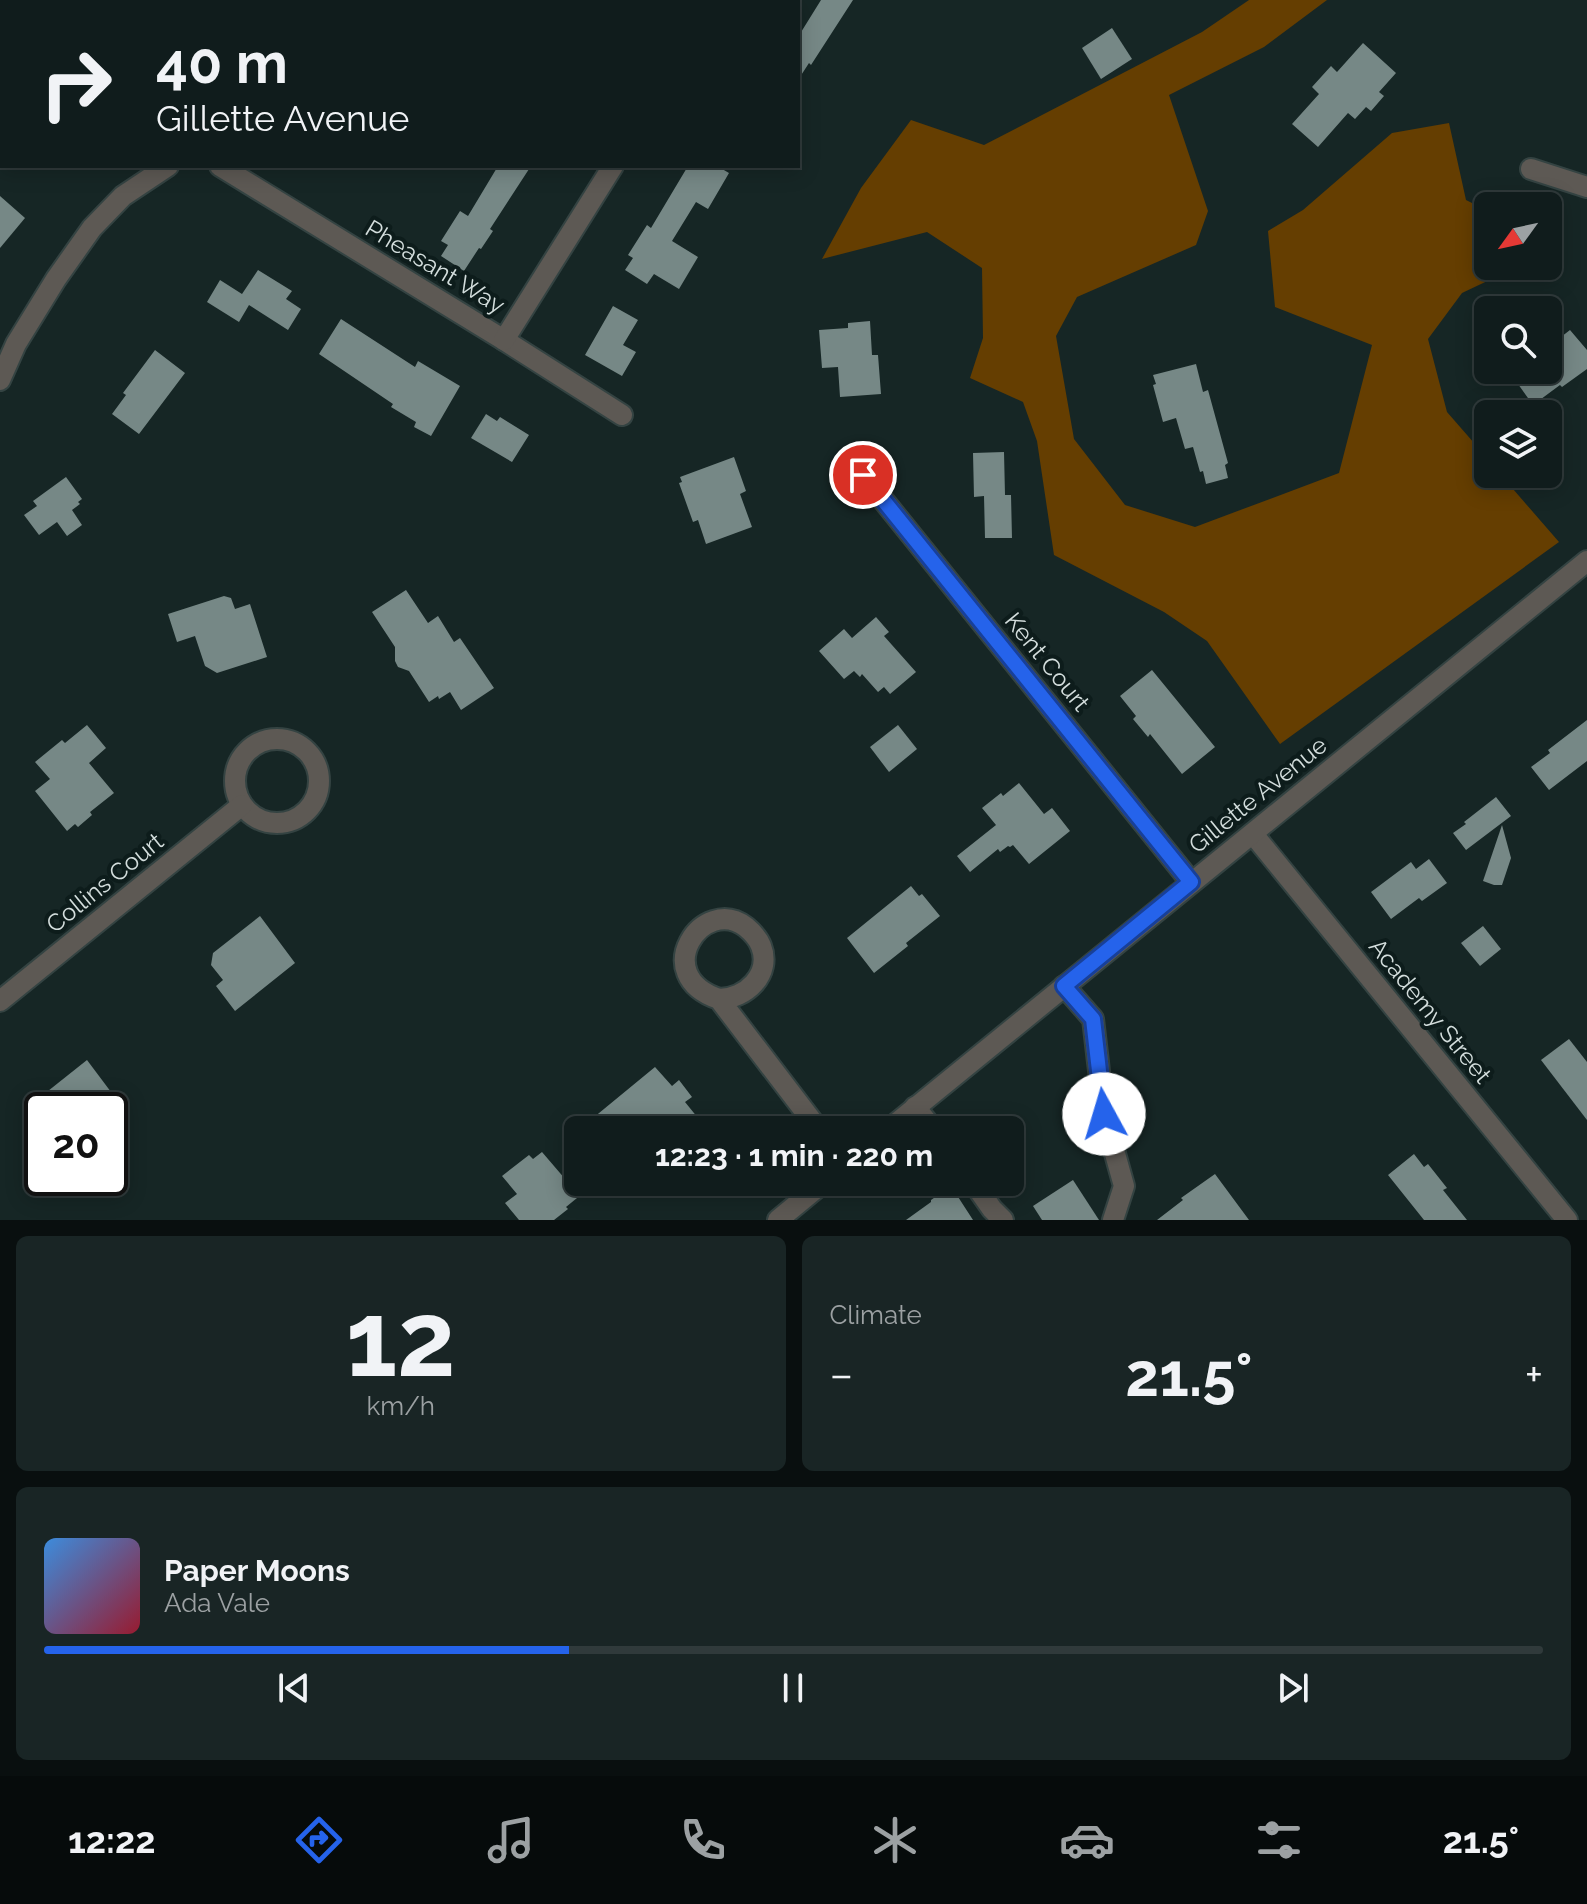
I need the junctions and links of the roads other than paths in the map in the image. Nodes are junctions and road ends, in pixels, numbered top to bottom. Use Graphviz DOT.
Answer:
graph roads {
  1 [pos="165,168"];
  2 [pos="223,168"];
  3 [pos="612,168"];
  4 [pos="1531,169"];
  5 [pos="1587,187"];
  6 [pos="504,340"];
  7 [pos="0,380"];
  8 [pos="622,415"];
  9 [pos="863,475"];
  10 [pos="1587,561"];
  11 [pos="242,805"];
  12 [pos="1253,834"];
  13 [pos="1191,882"];
  14 [pos="1064,986"];
  15 [pos="719,999"];
  16 [pos="0,1001"];
  17 [pos="915,1107"];
  18 [pos="808,1116"];
  19 [pos="904,1116"];
  20 [pos="922,1116"];
  21 [pos="807,1196"];
  22 [pos="983,1196"];
  23 [pos="778,1220"];
  24 [pos="1003,1220"];
  25 [pos="1113,1220"];
  26 [pos="1567,1220"];
  1 -- 7 [label="street"];
  2 -- 6 [label="street, Pheasant Way"];
  3 -- 6 [label="street"];
  4 -- 5 [label="street"];
  6 -- 8 [label="street, Pheasant Way"];
  9 -- 13 [label="street, Kent Court"];
  10 -- 12 [label="street, Gillette Avenue"];
  11 -- 11 [label="street"];
  11 -- 16 [label="street, Collins Court"];
  12 -- 13 [label="street, Gillette Avenue"];
  12 -- 26 [label="street, Academy Street"];
  13 -- 14 [label="street, Gillette Avenue"];
  14 -- 17 [label="street, Gillette Avenue"];
  14 -- 25 [label="street"];
  15 -- 18 [label="street"];
  17 -- 19 [label="street, Gillette Avenue"];
  17 -- 20 [label="street"];
  21 -- 23 [label="street"];
  22 -- 24 [label="street"];
}
